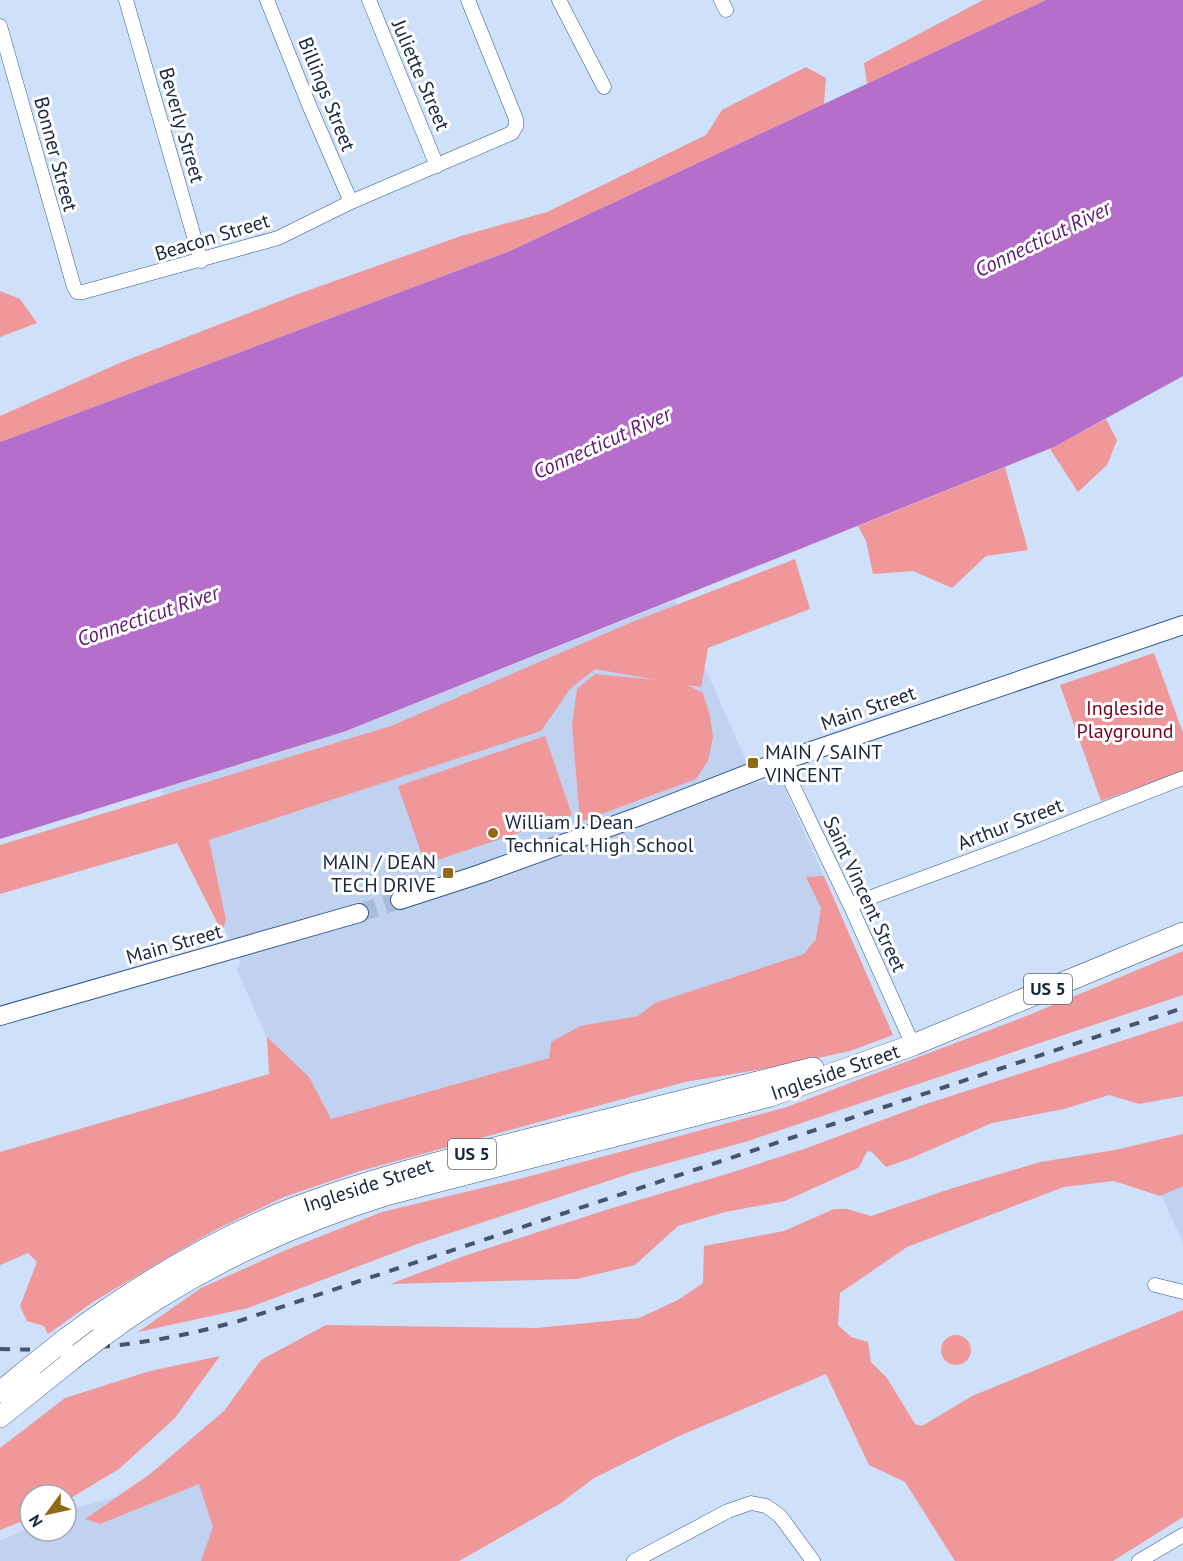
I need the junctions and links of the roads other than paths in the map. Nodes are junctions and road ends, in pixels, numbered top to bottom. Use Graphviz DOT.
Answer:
graph roads {
  1 [pos="126,0"];
  2 [pos="267,0"];
  3 [pos="369,0"];
  4 [pos="468,0"];
  5 [pos="559,0"];
  6 [pos="0,26"];
  7 [pos="604,87"];
  8 [pos="437,166"];
  9 [pos="351,202"];
  10 [pos="201,261"];
  11 [pos="77,292"];
  12 [pos="1183,625"];
  13 [pos="781,761"];
  14 [pos="1183,778"];
  15 [pos="400,900"];
  16 [pos="850,905"];
  17 [pos="359,914"];
  18 [pos="1183,933"];
  19 [pos="0,1016"];
  20 [pos="913,1045"];
  21 [pos="1155,1285"];
  22 [pos="1183,1292"];
  23 [pos="64,1357"];
  24 [pos="0,1392"];
  25 [pos="0,1417"];
  26 [pos="1183,1535"];
  27 [pos="634,1561"];
  28 [pos="813,1561"];
  29 [pos="1139,1561"];
  1 -- 10 [label="street, Beverly Street"];
  2 -- 9 [label="street, Billings Street"];
  3 -- 8 [label="street, Juliette Street"];
  4 -- 8 [label="street, Beacon Street"];
  5 -- 7 [label="street"];
  6 -- 11 [label="street, Bonner Street"];
  8 -- 9 [label="street, Beacon Street"];
  9 -- 10 [label="street, Beacon Street"];
  10 -- 11 [label="street, Beacon Street"];
  12 -- 13 [label="main road, Main Street"];
  13 -- 15 [label="main road, Main Street"];
  13 -- 16 [label="street, Saint Vincent Street"];
  14 -- 16 [label="street, Arthur Street"];
  16 -- 20 [label="street, Saint Vincent Street"];
  17 -- 19 [label="main road, Main Street"];
  18 -- 20 [label="main road, Ingleside Street / US 5"];
  20 -- 23 [label="main road, Ingleside Street / US 5, bridge"];
  20 -- 23 [label="main road, Ingleside Street / US 5"];
  21 -- 22 [label="street"];
  23 -- 24 [label="main road, Ingleside Street / US 5, bridge"];
  23 -- 25 [label="main road, US 5"];
  26 -- 29 [label="street"];
  27 -- 28 [label="street"];
}
